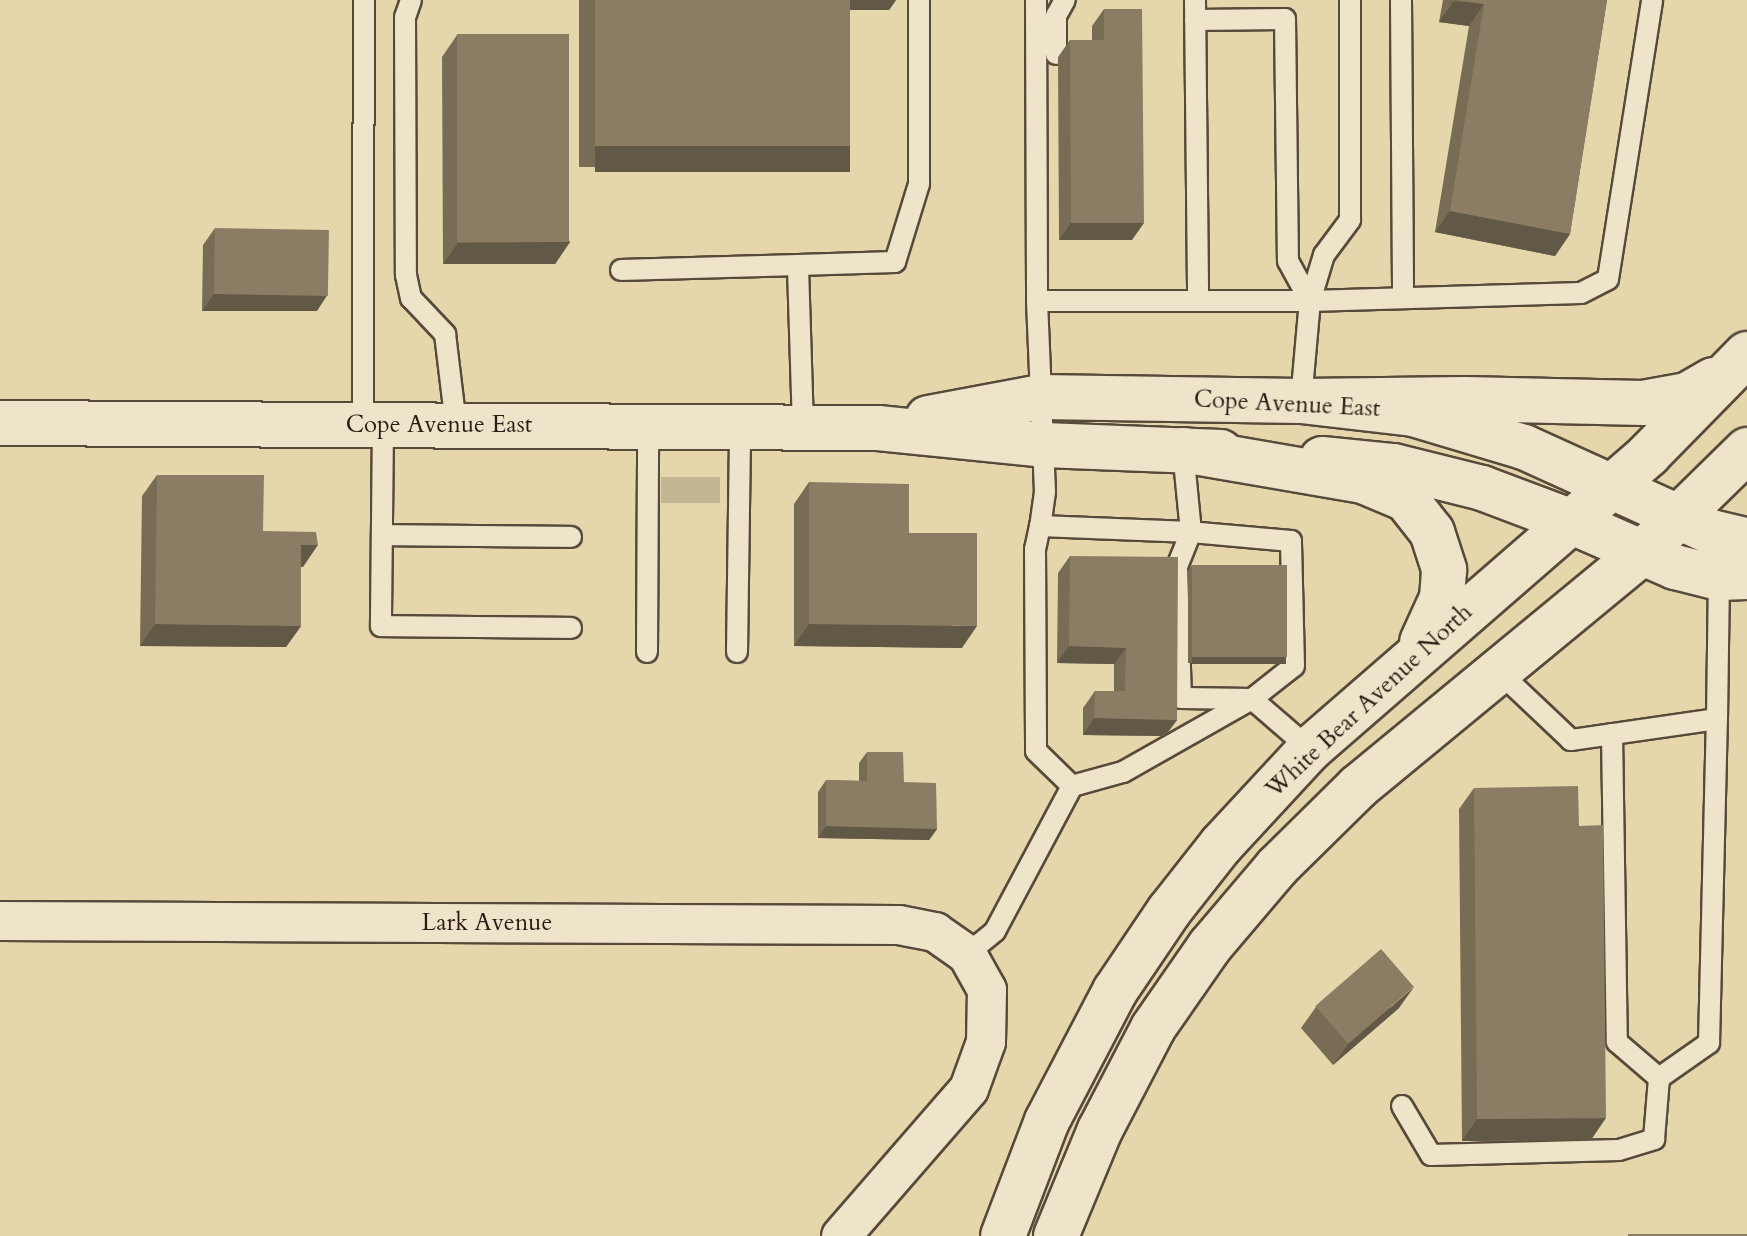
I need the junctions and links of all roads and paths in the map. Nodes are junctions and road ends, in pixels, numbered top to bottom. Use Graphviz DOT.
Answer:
graph roads {
  1 [pos="364,0"];
  2 [pos="411,0"];
  3 [pos="919,0"];
  4 [pos="1036,0"];
  5 [pos="1065,0"];
  6 [pos="1350,0"];
  7 [pos="1401,0"];
  8 [pos="1652,0"];
  9 [pos="1195,10"];
  10 [pos="1285,10"];
  11 [pos="1056,54"];
  12 [pos="798,265"];
  13 [pos="621,270"];
  14 [pos="1403,297"];
  15 [pos="1198,299"];
  16 [pos="1037,301"];
  17 [pos="1310,301"];
  18 [pos="1741,360"];
  19 [pos="1040,397"];
  20 [pos="1301,401"];
  21 [pos="0,423"];
  22 [pos="373,425"];
  23 [pos="456,425"];
  24 [pos="648,426"];
  25 [pos="740,426"];
  26 [pos="803,427"];
  27 [pos="878,428"];
  28 [pos="1044,445"];
  29 [pos="1183,450"];
  30 [pos="1747,450"];
  31 [pos="1611,487"];
  32 [pos="1679,517"];
  33 [pos="1570,521"];
  34 [pos="1040,526"];
  35 [pos="1191,532"];
  36 [pos="382,535"];
  37 [pos="571,537"];
  38 [pos="1747,540"];
  39 [pos="1643,552"];
  40 [pos="1733,577"];
  41 [pos="571,628"];
  42 [pos="647,652"];
  43 [pos="737,652"];
  44 [pos="1415,655"];
  45 [pos="1499,672"];
  46 [pos="1252,699"];
  47 [pos="1717,719"];
  48 [pos="1612,734"];
  49 [pos="1310,749"];
  50 [pos="1072,786"];
  51 [pos="0,921"];
  52 [pos="967,954"];
  53 [pos="1659,1078"];
  54 [pos="1402,1106"];
  55 [pos="841,1236"];
  56 [pos="1003,1236"];
  57 [pos="1056,1236"];
  1 -- 22 [label="lane"];
  2 -- 23 [label="lane"];
  3 -- 12 [label="lane"];
  4 -- 16 [label="lane"];
  5 -- 11 [label="lane"];
  6 -- 17 [label="lane"];
  7 -- 14 [label="lane"];
  8 -- 14 [label="lane"];
  9 -- 10 [label="lane"];
  9 -- 15 [label="lane"];
  10 -- 17 [label="lane"];
  12 -- 13 [label="lane"];
  12 -- 26 [label="lane"];
  14 -- 17 [label="lane"];
  15 -- 16 [label="lane"];
  15 -- 17 [label="lane"];
  16 -- 19 [label="lane"];
  17 -- 20 [label="lane"];
  18 -- 20 [label="main road"];
  18 -- 31 [label="main road, White Bear Avenue North"];
  19 -- 20 [label="main road, Cope Avenue East"];
  19 -- 27 [label="main road, Cope Avenue East"];
  19 -- 28 [label="lane"];
  20 -- 31 [label="main road, Cope Avenue East"];
  21 -- 22 [label="main road, Cope Avenue East"];
  22 -- 23 [label="main road, Cope Avenue East"];
  22 -- 36 [label="lane"];
  23 -- 24 [label="main road, Cope Avenue East"];
  24 -- 25 [label="main road, Cope Avenue East"];
  24 -- 42 [label="lane"];
  25 -- 26 [label="main road, Cope Avenue East"];
  25 -- 43 [label="lane"];
  26 -- 27 [label="main road, Cope Avenue East"];
  27 -- 28 [label="main road, Cope Avenue East"];
  28 -- 29 [label="main road, Cope Avenue East"];
  28 -- 34 [label="lane"];
  29 -- 33 [label="main road, Cope Avenue East"];
  29 -- 35 [label="lane"];
  29 -- 44 [label="main road"];
  30 -- 32 [label="main road"];
  31 -- 32 [label="main road, Cope Avenue East"];
  31 -- 33 [label="main road, White Bear Avenue North"];
  32 -- 38 [label="main road, Cope Avenue East"];
  32 -- 39 [label="main road"];
  33 -- 39 [label="main road, Cope Avenue East"];
  33 -- 44 [label="main road, White Bear Avenue North"];
  34 -- 35 [label="lane"];
  34 -- 50 [label="lane"];
  35 -- 46 [label="lane"];
  35 -- 46 [label="lane"];
  36 -- 37 [label="lane"];
  36 -- 41 [label="lane"];
  39 -- 40 [label="main road, Cope Avenue East"];
  39 -- 45 [label="main road"];
  40 -- 47 [label="lane"];
  44 -- 49 [label="main road, White Bear Avenue North"];
  45 -- 48 [label="lane"];
  45 -- 57 [label="main road"];
  46 -- 49 [label="lane"];
  46 -- 50 [label="lane"];
  47 -- 48 [label="lane"];
  47 -- 53 [label="lane"];
  48 -- 53 [label="lane"];
  49 -- 56 [label="main road, White Bear Avenue North"];
  50 -- 52 [label="lane"];
  51 -- 52 [label="street, Lark Avenue"];
  52 -- 55 [label="street"];
  53 -- 54 [label="lane"];
}
